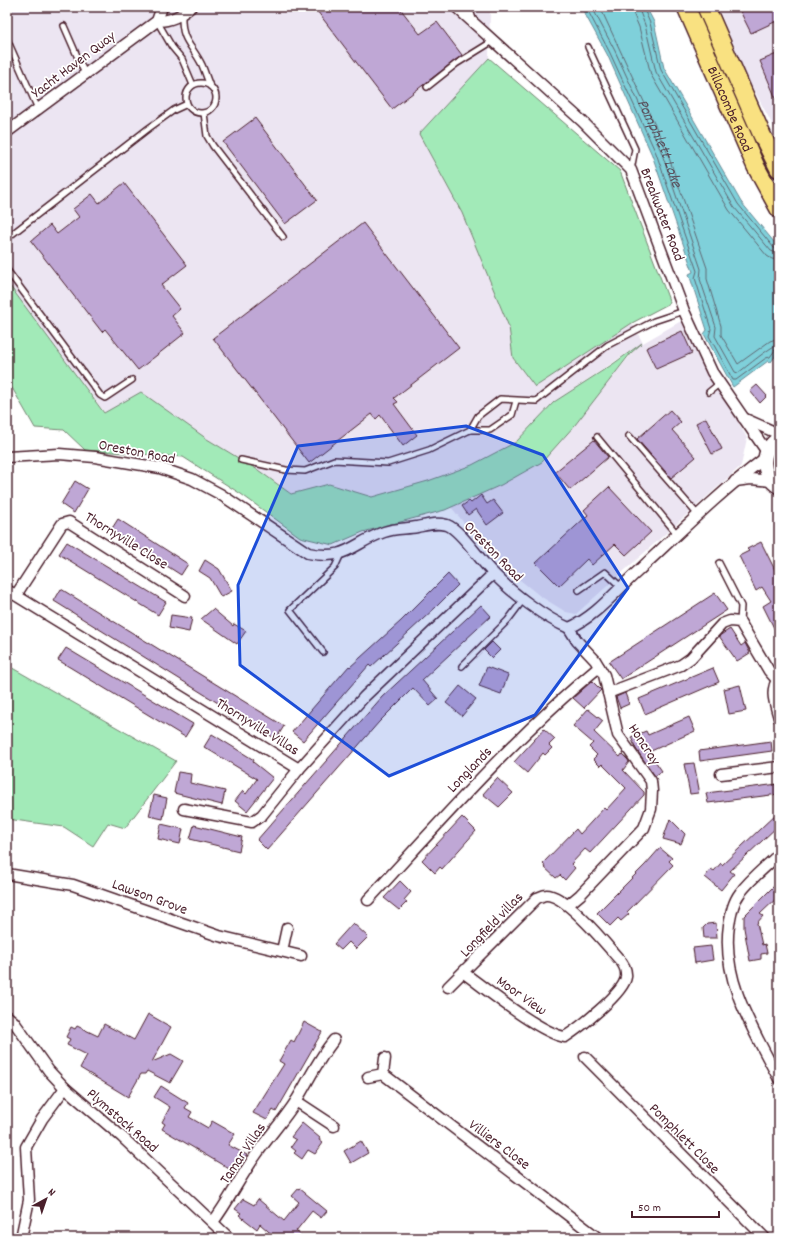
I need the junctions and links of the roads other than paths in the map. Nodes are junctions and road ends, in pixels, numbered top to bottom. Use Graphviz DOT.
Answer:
graph roads {
  1 [pos="162,7"];
  2 [pos="191,7"];
  3 [pos="456,7"];
  4 [pos="469,7"];
  5 [pos="686,7"];
  6 [pos="706,7"];
  7 [pos="182,14"];
  8 [pos="157,20"];
  9 [pos="475,23"];
  10 [pos="64,26"];
  11 [pos="7,39"];
  12 [pos="494,40"];
  13 [pos="588,47"];
  14 [pos="85,74"];
  15 [pos="194,85"];
  16 [pos="210,87"];
  17 [pos="426,87"];
  18 [pos="187,104"];
  19 [pos="38,109"];
  20 [pos="204,113"];
  21 [pos="7,132"];
  22 [pos="764,140"];
  23 [pos="747,147"];
  24 [pos="779,169"];
  25 [pos="631,170"];
  26 [pos="779,209"];
  27 [pos="283,237"];
  28 [pos="7,238"];
  29 [pos="7,270"];
  30 [pos="684,311"];
  31 [pos="132,380"];
  32 [pos="720,383"];
  33 [pos="708,392"];
  34 [pos="516,401"];
  35 [pos="743,418"];
  36 [pos="470,430"];
  37 [pos="779,434"];
  38 [pos="629,436"];
  39 [pos="596,438"];
  40 [pos="779,438"];
  41 [pos="766,455"];
  42 [pos="7,457"];
  43 [pos="241,460"];
  44 [pos="735,481"];
  45 [pos="775,484"];
  46 [pos="698,516"];
  47 [pos="678,535"];
  48 [pos="341,554"];
  49 [pos="719,563"];
  50 [pos="493,574"];
  51 [pos="621,587"];
  52 [pos="7,590"];
  53 [pos="579,590"];
  54 [pos="16,595"];
  55 [pos="186,596"];
  56 [pos="523,600"];
  57 [pos="740,622"];
  58 [pos="569,628"];
  59 [pos="323,652"];
  60 [pos="597,663"];
  61 [pos="462,666"];
  62 [pos="778,679"];
  63 [pos="608,693"];
  64 [pos="779,718"];
  65 [pos="779,767"];
  66 [pos="299,769"];
  67 [pos="721,774"];
  68 [pos="184,809"];
  69 [pos="779,854"];
  70 [pos="7,874"];
  71 [pos="368,900"];
  72 [pos="568,905"];
  73 [pos="287,928"];
  74 [pos="282,951"];
  75 [pos="302,956"];
  76 [pos="464,973"];
  77 [pos="448,987"];
  78 [pos="7,1016"];
  79 [pos="565,1037"];
  80 [pos="334,1040"];
  81 [pos="585,1057"];
  82 [pos="385,1058"];
  83 [pos="383,1074"];
  84 [pos="368,1077"];
  85 [pos="779,1079"];
  86 [pos="65,1088"];
  87 [pos="296,1101"];
  88 [pos="334,1126"];
  89 [pos="213,1222"];
  90 [pos="21,1238"];
  91 [pos="229,1238"];
  92 [pos="598,1238"];
  93 [pos="765,1238"];
  1 -- 8 [label="street"];
  2 -- 7 [label="street, Yacht Haven Quay"];
  3 -- 9 [label="street, Breakwater Road"];
  4 -- 9 [label="lane"];
  5 -- 23 [label="main road, Billacombe Road"];
  6 -- 22 [label="main road, Billacombe Road"];
  7 -- 8 [label="street, Yacht Haven Quay"];
  7 -- 16 [label="lane"];
  8 -- 14 [label="street, Yacht Haven Quay"];
  8 -- 15 [label="lane"];
  9 -- 12 [label="street, Breakwater Road"];
  10 -- 14 [label="lane"];
  11 -- 19 [label="lane"];
  12 -- 17 [label="lane"];
  12 -- 25 [label="street, Breakwater Road"];
  13 -- 25 [label="lane"];
  14 -- 19 [label="street, Yacht Haven Quay"];
  15 -- 16 [label="lane"];
  15 -- 18 [label="lane"];
  16 -- 20 [label="lane"];
  18 -- 20 [label="lane"];
  18 -- 28 [label="lane"];
  19 -- 21 [label="street, Yacht Haven Quay"];
  20 -- 27 [label="lane"];
  22 -- 23 [label="main road"];
  22 -- 24 [label="main road, Billacombe Road"];
  23 -- 26 [label="main road, Billacombe Road"];
  25 -- 30 [label="street, Breakwater Road"];
  29 -- 31 [label="lane"];
  30 -- 32 [label="street, Breakwater Road"];
  30 -- 34 [label="lane"];
  32 -- 33 [label="lane"];
  32 -- 35 [label="street, Breakwater Road"];
  34 -- 36 [label="lane"];
  34 -- 36 [label="lane"];
  35 -- 37 [label="street"];
  35 -- 41 [label="street, Breakwater Road"];
  36 -- 43 [label="lane"];
  38 -- 46 [label="lane"];
  39 -- 47 [label="lane"];
  40 -- 41 [label="street"];
  41 -- 44 [label="street"];
  41 -- 45 [label="street"];
  42 -- 48 [label="street, Oreston Road"];
  44 -- 45 [label="street"];
  44 -- 46 [label="street"];
  46 -- 47 [label="street"];
  47 -- 51 [label="street"];
  48 -- 50 [label="street, Oreston Road"];
  48 -- 59 [label="lane"];
  49 -- 57 [label="lane"];
  50 -- 56 [label="street, Oreston Road"];
  50 -- 66 [label="street, Thornyville Villas"];
  51 -- 53 [label="lane"];
  51 -- 58 [label="street"];
  52 -- 54 [label="street, Thornyville Villas"];
  54 -- 55 [label="street, Thornyville Close"];
  54 -- 66 [label="street, Thornyville Villas"];
  56 -- 58 [label="street, Oreston Road"];
  56 -- 61 [label="lane"];
  57 -- 62 [label="street"];
  57 -- 63 [label="street"];
  58 -- 60 [label="street, Honcray"];
  60 -- 63 [label="street, Honcray"];
  60 -- 71 [label="street, Longlands"];
  62 -- 64 [label="street"];
  63 -- 72 [label="street, Honcray"];
  65 -- 67 [label="street"];
  66 -- 68 [label="street"];
  69 -- 85 [label="street"];
  70 -- 74 [label="street, Lawson Grove"];
  72 -- 76 [label="street, Longfield villas"];
  72 -- 79 [label="street, Longfield villas"];
  73 -- 74 [label="street"];
  74 -- 75 [label="street, Lawson Grove"];
  76 -- 77 [label="street, Longfield villas"];
  76 -- 79 [label="street, Moor View"];
  78 -- 86 [label="street, Plymstock Road"];
  80 -- 87 [label="street, Tamar Villas"];
  81 -- 93 [label="street, Pomphlett Close"];
  82 -- 83 [label="street"];
  83 -- 84 [label="street"];
  83 -- 92 [label="street, Villiers Close"];
  86 -- 89 [label="street, Plymstock Road"];
  86 -- 90 [label="street"];
  87 -- 88 [label="street"];
  87 -- 89 [label="street, Tamar Villas"];
  89 -- 91 [label="street, Plymstock Road"];
}
